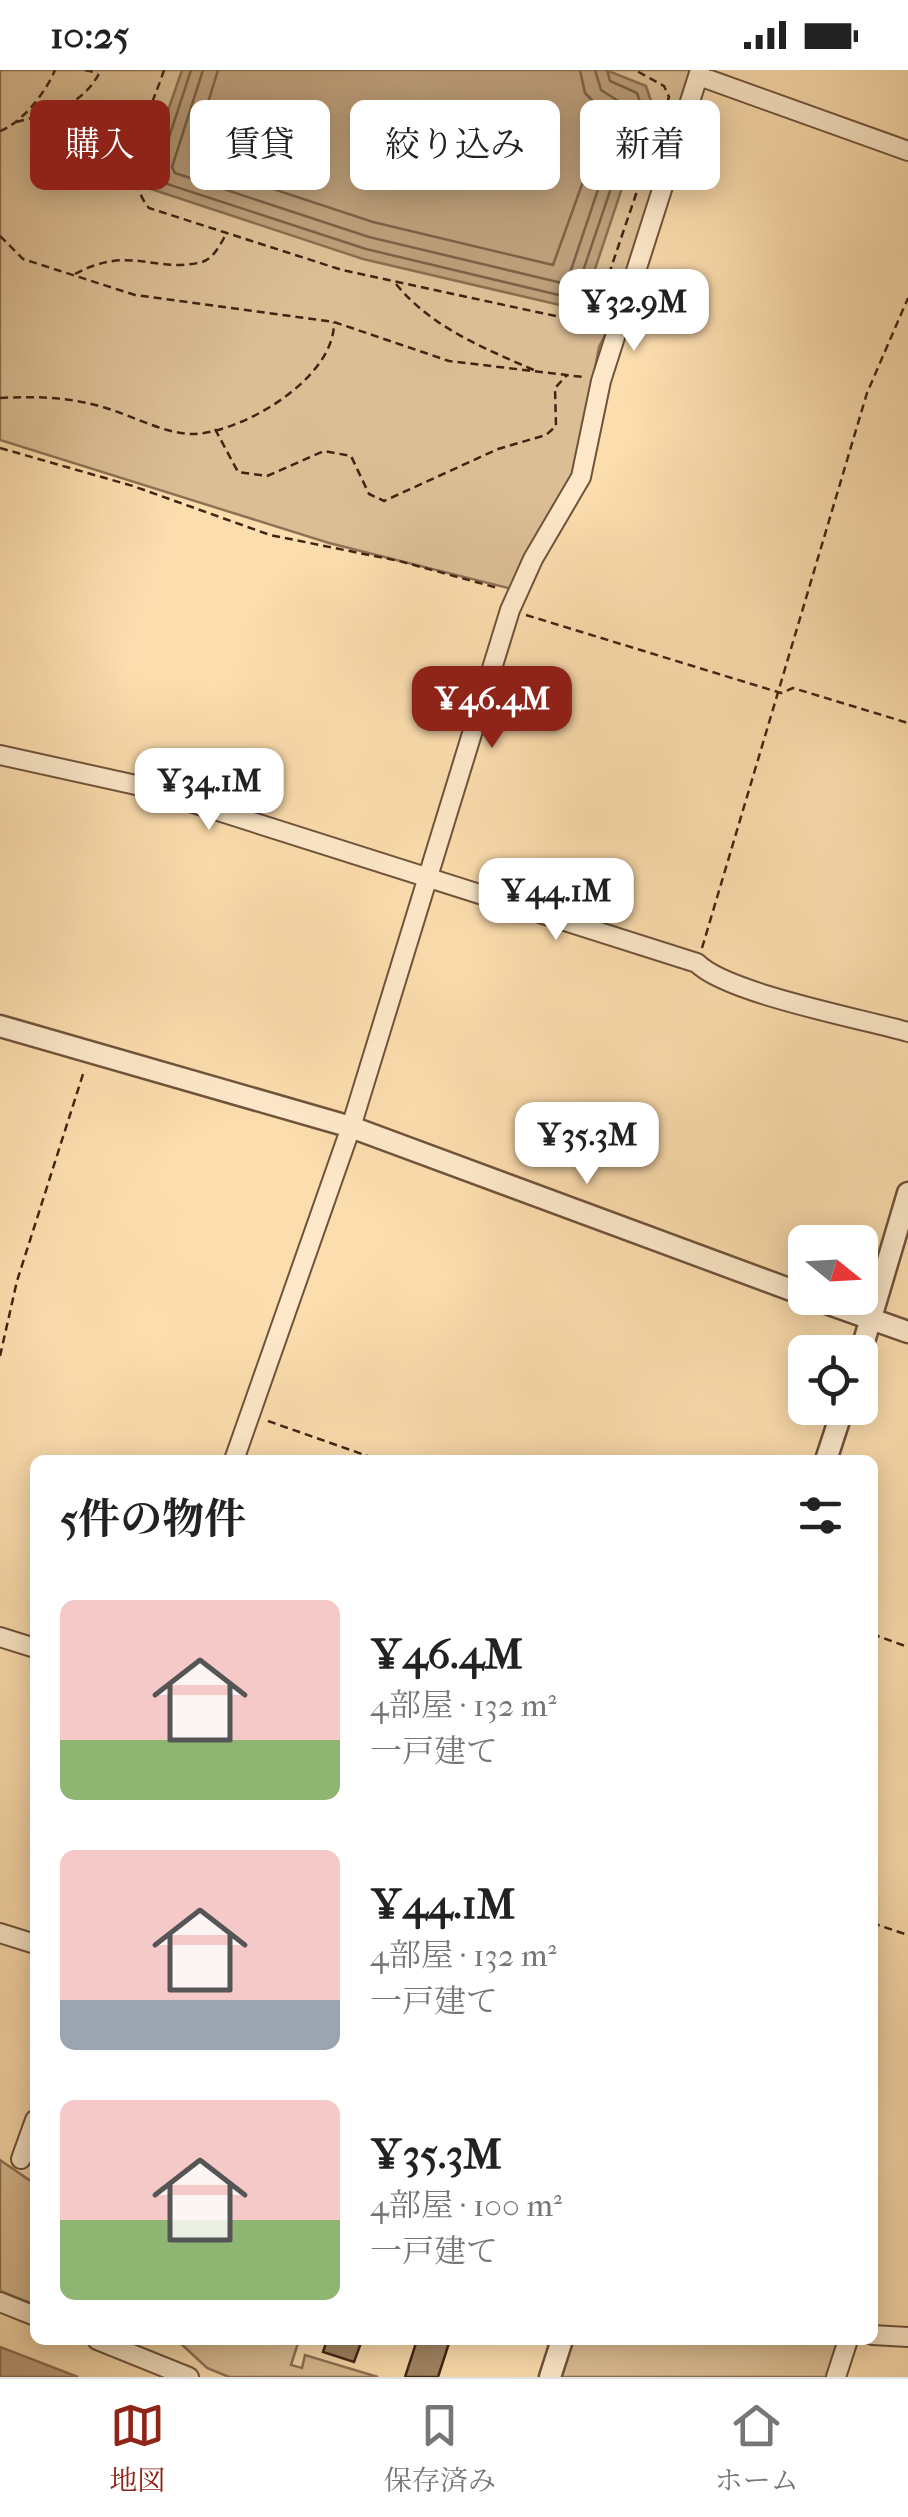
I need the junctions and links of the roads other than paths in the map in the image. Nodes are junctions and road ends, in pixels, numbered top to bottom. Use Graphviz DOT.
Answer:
graph roads {
  1 [pos="700,73"];
  2 [pos="908,151"];
  3 [pos="0,755"];
  4 [pos="429,878"];
  5 [pos="0,1026"];
  6 [pos="908,1032"];
  7 [pos="352,1128"];
  8 [pos="908,1193"];
  9 [pos="788,1289"];
  10 [pos="858,1315"];
  11 [pos="872,1320"];
  12 [pos="908,1332"];
  13 [pos="867,1335"];
  14 [pos="837,1425"];
  15 [pos="236,1455"];
  16 [pos="828,1455"];
  17 [pos="0,1636"];
  18 [pos="30,1646"];
  19 [pos="0,1934"];
  20 [pos="30,1943"];
  21 [pos="30,2134"];
  22 [pos="21,2159"];
  23 [pos="0,2302"];
  24 [pos="30,2314"];
  25 [pos="878,2335"];
  26 [pos="908,2337"];
  27 [pos="109,2345"];
  28 [pos="560,2345"];
  29 [pos="846,2345"];
  30 [pos="189,2377"];
  31 [pos="550,2377"];
  32 [pos="836,2377"];
  1 -- 2 [label="street"];
  1 -- 4 [label="street"];
  3 -- 4 [label="street"];
  4 -- 6 [label="street"];
  4 -- 7 [label="street"];
  5 -- 7 [label="street"];
  7 -- 9 [label="street"];
  7 -- 15 [label="street"];
  8 -- 11 [label="street"];
  10 -- 11 [label="street"];
  11 -- 12 [label="street"];
  11 -- 13 [label="street"];
  14 -- 16 [label="street"];
  17 -- 18 [label="street"];
  19 -- 20 [label="street"];
  21 -- 22 [label="street"];
  23 -- 24 [label="street"];
  25 -- 26 [label="street"];
  27 -- 30 [label="street"];
  28 -- 31 [label="street"];
  29 -- 32 [label="street"];
}
